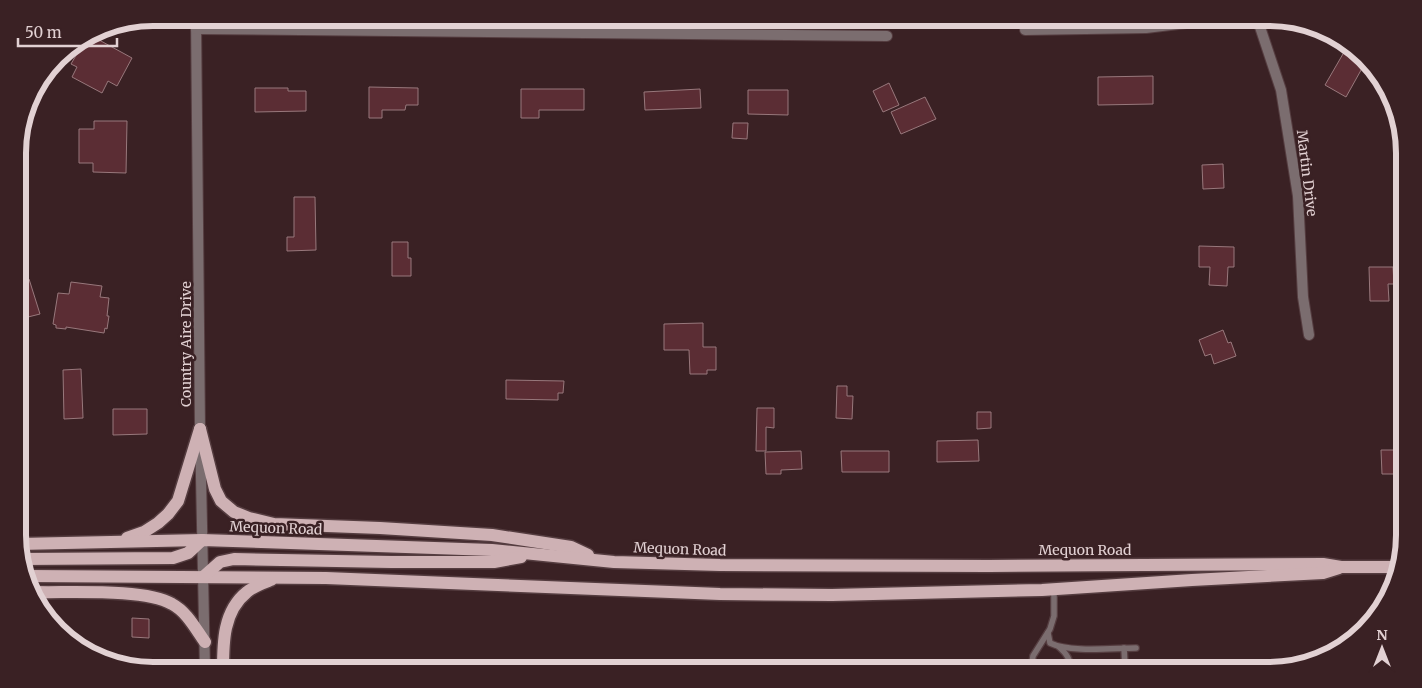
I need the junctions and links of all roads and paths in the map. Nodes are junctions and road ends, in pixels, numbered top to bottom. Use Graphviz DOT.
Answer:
graph roads {
  1 [pos="1162,26"];
  2 [pos="1260,26"];
  3 [pos="196,29"];
  4 [pos="1025,30"];
  5 [pos="887,36"];
  6 [pos="1309,335"];
  7 [pos="200,429"];
  8 [pos="202,540"];
  9 [pos="113,542"];
  10 [pos="27,544"];
  11 [pos="541,554"];
  12 [pos="29,559"];
  13 [pos="602,560"];
  14 [pos="1341,567"];
  15 [pos="1391,567"];
  16 [pos="34,576"];
  17 [pos="203,577"];
  18 [pos="276,578"];
  19 [pos="1054,589"];
  20 [pos="40,592"];
  21 [pos="1048,632"];
  22 [pos="204,642"];
  23 [pos="1058,647"];
  24 [pos="1124,648"];
  25 [pos="1136,648"];
  26 [pos="1032,661"];
  27 [pos="1070,661"];
  28 [pos="1125,661"];
  29 [pos="205,662"];
  30 [pos="222,662"];
  1 -- 4 [label="street"];
  2 -- 6 [label="street, Martin Drive"];
  3 -- 5 [label="street"];
  3 -- 7 [label="street, Country Aire Drive"];
  7 -- 8 [label="street, Country Aire Drive"];
  7 -- 9 [label="main road"];
  7 -- 13 [label="main road"];
  8 -- 9 [label="main road, Mequon Road"];
  8 -- 11 [label="main road, Mequon Road"];
  8 -- 12 [label="main road"];
  8 -- 17 [label="street, Country Aire Drive"];
  9 -- 10 [label="main road, Mequon Road"];
  11 -- 13 [label="main road, Mequon Road"];
  11 -- 17 [label="main road"];
  13 -- 14 [label="main road, Mequon Road"];
  14 -- 15 [label="main road, Mequon Road"];
  14 -- 19 [label="main road, Mequon Road"];
  16 -- 17 [label="main road, Mequon Road"];
  17 -- 18 [label="main road, Mequon Road"];
  17 -- 22 [label="street, Country Aire Drive"];
  18 -- 19 [label="main road, Mequon Road"];
  18 -- 30 [label="main road"];
  19 -- 21 [label="lane"];
  20 -- 22 [label="main road"];
  21 -- 23 [label="lane"];
  21 -- 26 [label="lane"];
  22 -- 29 [label="street, Country Aire Drive"];
  23 -- 24 [label="lane"];
  23 -- 27 [label="lane"];
  24 -- 25 [label="lane"];
  24 -- 28 [label="lane"];
}
